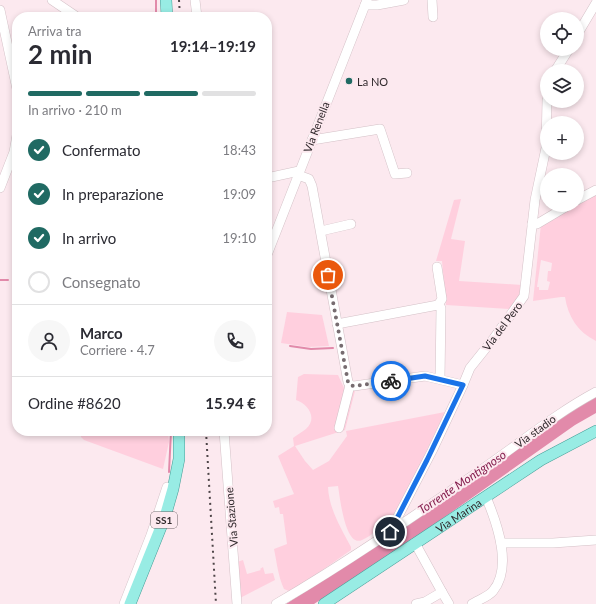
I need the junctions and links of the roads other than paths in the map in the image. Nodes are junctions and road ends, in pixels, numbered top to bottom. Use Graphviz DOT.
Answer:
graph roads {
  1 [pos="52,0"];
  2 [pos="166,0"];
  3 [pos="195,0"];
  4 [pos="404,0"];
  5 [pos="432,0"];
  6 [pos="593,0"];
  7 [pos="366,2"];
  8 [pos="596,3"];
  9 [pos="0,10"];
  10 [pos="70,12"];
  11 [pos="167,12"];
  12 [pos="196,12"];
  13 [pos="433,17"];
  14 [pos="584,24"];
  15 [pos="12,66"];
  16 [pos="547,108"];
  17 [pos="312,140"];
  18 [pos="12,157"];
  19 [pos="299,173"];
  20 [pos="407,174"];
  21 [pos="272,177"];
  22 [pos="0,188"];
  23 [pos="596,190"];
  24 [pos="584,196"];
  25 [pos="557,212"];
  26 [pos="351,224"];
  27 [pos="532,224"];
  28 [pos="321,231"];
  29 [pos="272,242"];
  30 [pos="437,267"];
  31 [pos="438,305"];
  32 [pos="337,324"];
  33 [pos="440,380"];
  34 [pos="350,385"];
  35 [pos="463,385"];
  36 [pos="596,392"];
  37 [pos="340,428"];
  38 [pos="596,431"];
  39 [pos="179,436"];
  40 [pos="224,436"];
  41 [pos="167,487"];
  42 [pos="486,497"];
  43 [pos="390,532"];
  44 [pos="596,540"];
  45 [pos="501,542"];
  46 [pos="415,543"];
  47 [pos="442,592"];
  48 [pos="124,604"];
  49 [pos="130,604"];
  50 [pos="238,604"];
  51 [pos="276,604"];
  52 [pos="324,604"];
  53 [pos="416,604"];
  54 [pos="449,604"];
  55 [pos="472,604"];
  1 -- 10 [label="street"];
  2 -- 11 [label="main road"];
  3 -- 12 [label="street"];
  4 -- 7 [label="street"];
  5 -- 13 [label="street"];
  6 -- 8 [label="street"];
  7 -- 17 [label="street, Via Renella"];
  8 -- 14 [label="street"];
  9 -- 15 [label="street"];
  16 -- 27 [label="street, Via del Pero"];
  17 -- 19 [label="street, Via Renella"];
  17 -- 20 [label="street"];
  18 -- 22 [label="street"];
  19 -- 21 [label="street"];
  19 -- 28 [label="street"];
  19 -- 29 [label="street, Via Renella"];
  23 -- 24 [label="street"];
  25 -- 27 [label="street"];
  26 -- 28 [label="street"];
  27 -- 35 [label="street, Via del Pero"];
  28 -- 32 [label="street"];
  30 -- 31 [label="street"];
  31 -- 32 [label="street"];
  31 -- 33 [label="street"];
  32 -- 34 [label="street"];
  33 -- 34 [label="street"];
  33 -- 35 [label="street"];
  34 -- 37 [label="street"];
  35 -- 43 [label="street, Via del Pero"];
  36 -- 43 [label="street, Via stadio"];
  38 -- 42 [label="main road, Via Marina"];
  39 -- 49 [label="main road, SS1"];
  40 -- 50 [label="street, Via Stazione"];
  41 -- 48 [label="street"];
  42 -- 45 [label="street"];
  42 -- 46 [label="main road, Via Marina"];
  43 -- 51 [label="street, Via stadio"];
  44 -- 45 [label="street"];
  45 -- 55 [label="street"];
  46 -- 47 [label="street"];
  46 -- 52 [label="main road, Via Marina"];
  47 -- 53 [label="street"];
  47 -- 54 [label="street"];
}
